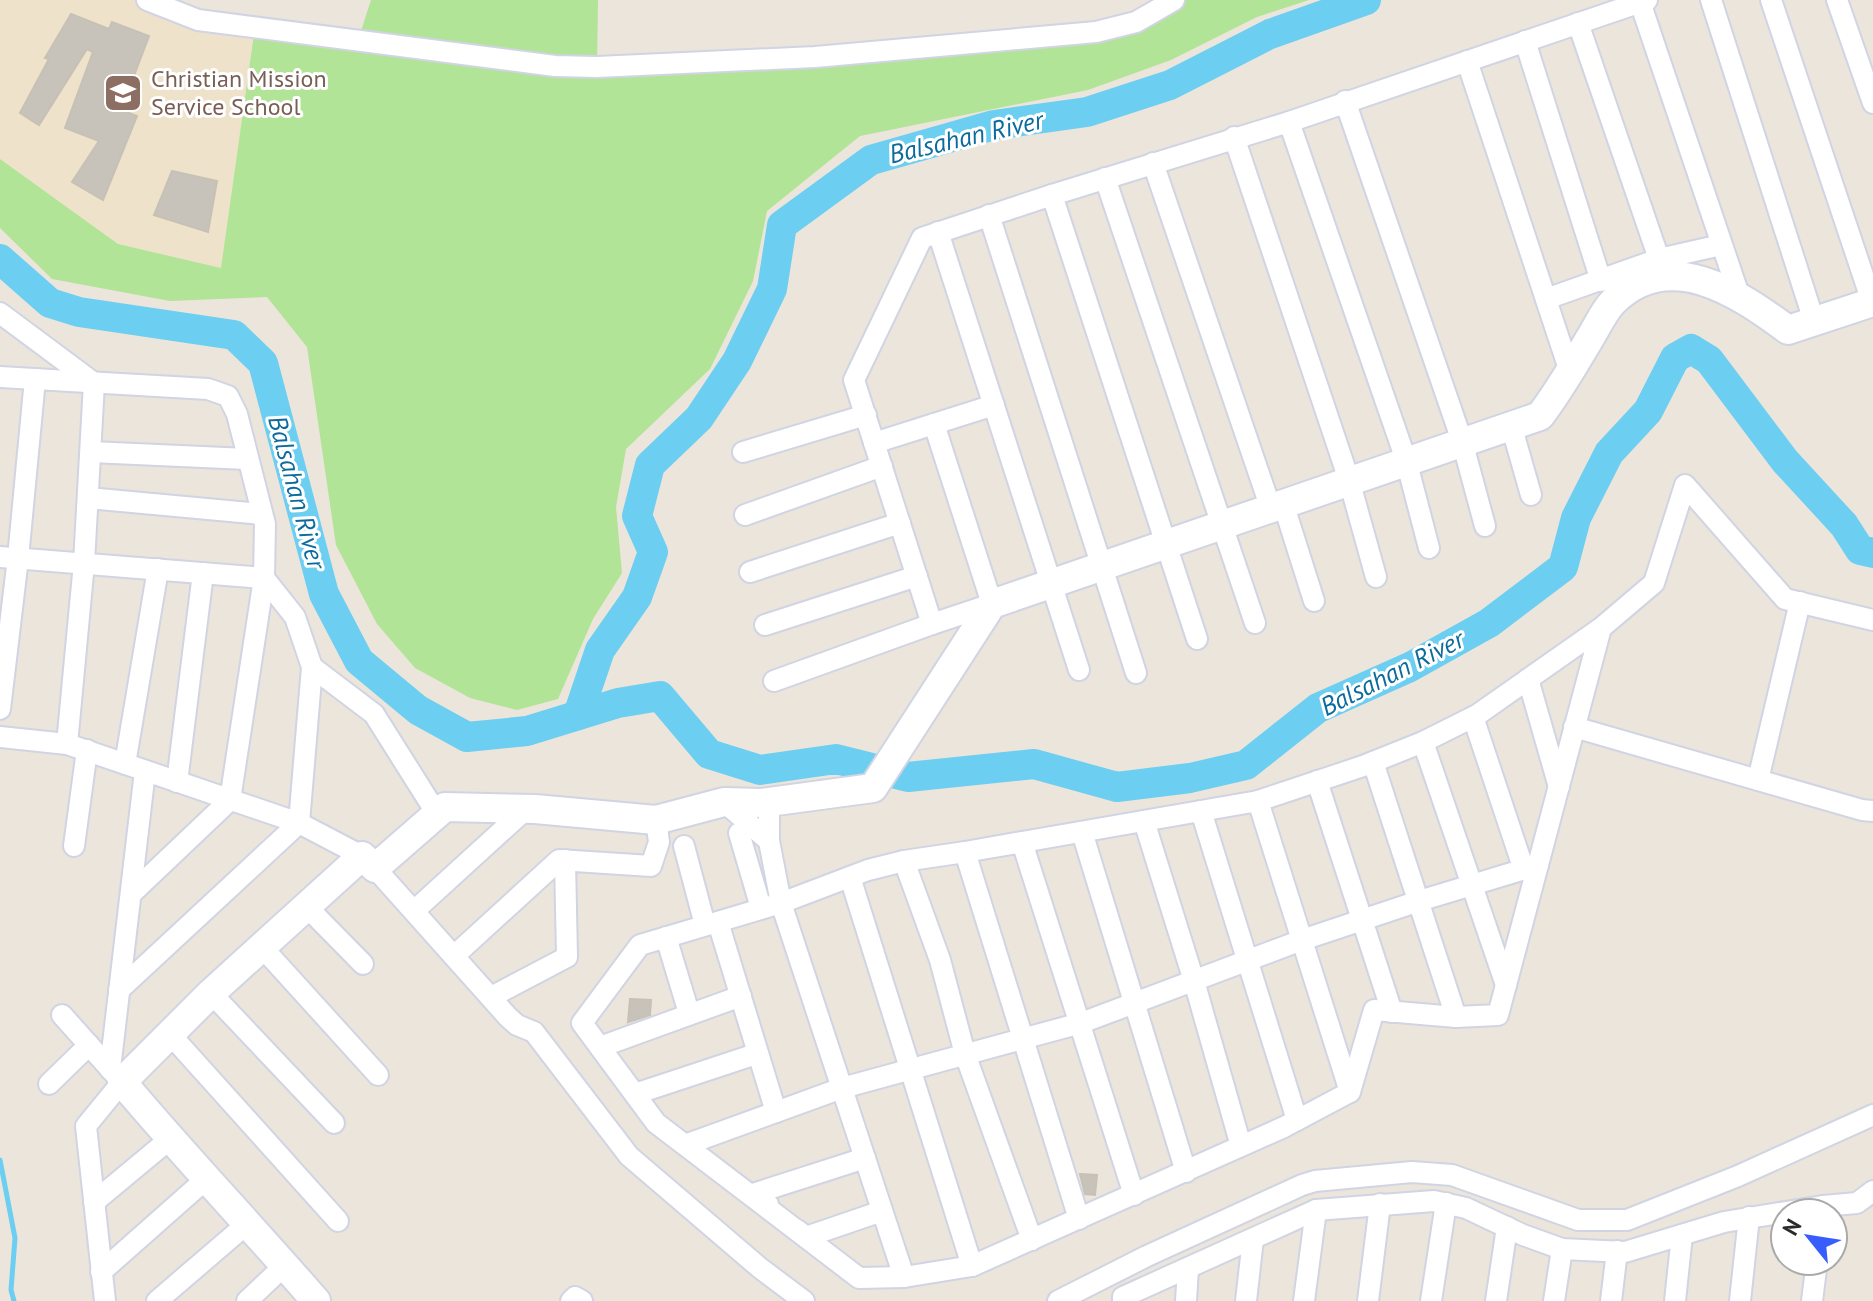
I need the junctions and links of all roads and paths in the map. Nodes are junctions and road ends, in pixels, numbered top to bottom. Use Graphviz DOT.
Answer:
graph roads {
  1 [pos="147,0"];
  2 [pos="1174,0"];
  3 [pos="1711,0"];
  4 [pos="1771,0"];
  5 [pos="1837,0"];
  6 [pos="1643,1"];
  7 [pos="1578,23"];
  8 [pos="1525,41"];
  9 [pos="1467,61"];
  10 [pos="1345,101"];
  11 [pos="1873,103"];
  12 [pos="1289,122"];
  13 [pos="1234,137"];
  14 [pos="1153,163"];
  15 [pos="1105,178"];
  16 [pos="1052,195"];
  17 [pos="989,215"];
  18 [pos="938,232"];
  19 [pos="1721,245"];
  20 [pos="1659,259"];
  21 [pos="1601,281"];
  22 [pos="1739,295"];
  23 [pos="1546,299"];
  24 [pos="1873,303"];
  25 [pos="0,313"];
  26 [pos="1814,321"];
  27 [pos="1570,372"];
  28 [pos="0,377"];
  29 [pos="35,379"];
  30 [pos="94,383"];
  31 [pos="994,405"];
  32 [pos="866,415"];
  33 [pos="934,424"];
  34 [pos="1511,425"];
  35 [pos="1462,441"];
  36 [pos="874,443"];
  37 [pos="91,452"];
  38 [pos="743,452"];
  39 [pos="247,459"];
  40 [pos="1406,460"];
  41 [pos="882,466"];
  42 [pos="1349,480"];
  43 [pos="1531,495"];
  44 [pos="88,498"];
  45 [pos="1276,504"];
  46 [pos="262,514"];
  47 [pos="745,515"];
  48 [pos="900,523"];
  49 [pos="1221,523"];
  50 [pos="1485,526"];
  51 [pos="1164,543"];
  52 [pos="1429,548"];
  53 [pos="9,557"];
  54 [pos="84,563"];
  55 [pos="1103,566"];
  56 [pos="158,569"];
  57 [pos="750,572"];
  58 [pos="203,573"];
  59 [pos="917,576"];
  60 [pos="1376,577"];
  61 [pos="264,578"];
  62 [pos="1052,583"];
  63 [pos="1314,601"];
  64 [pos="1800,602"];
  65 [pos="992,604"];
  66 [pos="1873,620"];
  67 [pos="1255,623"];
  68 [pos="932,624"];
  69 [pos="765,625"];
  70 [pos="1601,628"];
  71 [pos="1197,639"];
  72 [pos="312,667"];
  73 [pos="1079,670"];
  74 [pos="1136,673"];
  75 [pos="1528,679"];
  76 [pos="774,681"];
  77 [pos="0,709"];
  78 [pos="1473,717"];
  79 [pos="1574,727"];
  80 [pos="0,737"];
  81 [pos="1423,742"];
  82 [pos="77,747"];
  83 [pos="1373,762"];
  84 [pos="135,767"];
  85 [pos="1758,780"];
  86 [pos="1317,781"];
  87 [pos="177,782"];
  88 [pos="1559,787"];
  89 [pos="230,800"];
  90 [pos="1258,801"];
  91 [pos="724,802"];
  92 [pos="769,802"];
  93 [pos="526,809"];
  94 [pos="1201,811"];
  95 [pos="1873,811"];
  96 [pos="437,814"];
  97 [pos="656,820"];
  98 [pos="1144,821"];
  99 [pos="299,823"];
  100 [pos="1082,832"];
  101 [pos="739,833"];
  102 [pos="769,841"];
  103 [pos="1022,842"];
  104 [pos="74,846"];
  105 [pos="684,846"];
  106 [pos="965,852"];
  107 [pos="565,860"];
  108 [pos="904,861"];
  109 [pos="368,862"];
  110 [pos="1531,868"];
  111 [pos="850,877"];
  112 [pos="1473,884"];
  113 [pos="131,894"];
  114 [pos="1419,901"];
  115 [pos="306,906"];
  116 [pos="771,906"];
  117 [pos="414,911"];
  118 [pos="1362,920"];
  119 [pos="712,923"];
  120 [pos="666,937"];
  121 [pos="1302,940"];
  122 [pos="261,946"];
  123 [pos="454,956"];
  124 [pos="1250,960"];
  125 [pos="363,964"];
  126 [pos="1194,981"];
  127 [pos="1506,985"];
  128 [pos="119,990"];
  129 [pos="211,993"];
  130 [pos="741,996"];
  131 [pos="491,997"];
  132 [pos="1136,1002"];
  133 [pos="1392,1012"];
  134 [pos="689,1013"];
  135 [pos="62,1015"];
  136 [pos="1456,1017"];
  137 [pos="1081,1023"];
  138 [pos="169,1033"];
  139 [pos="1023,1039"];
  140 [pos="89,1045"];
  141 [pos="600,1047"];
  142 [pos="756,1054"];
  143 [pos="965,1054"];
  144 [pos="911,1069"];
  145 [pos="378,1075"];
  146 [pos="116,1076"];
  147 [pos="49,1084"];
  148 [pos="842,1088"];
  149 [pos="1350,1092"];
  150 [pos="635,1094"];
  151 [pos="776,1112"];
  152 [pos="1873,1115"];
  153 [pos="1297,1120"];
  154 [pos="334,1123"];
  155 [pos="171,1138"];
  156 [pos="685,1145"];
  157 [pos="1241,1146"];
  158 [pos="865,1158"];
  159 [pos="1186,1172"];
  160 [pos="205,1180"];
  161 [pos="1873,1191"];
  162 [pos="1134,1195"];
  163 [pos="94,1202"];
  164 [pos="1446,1203"];
  165 [pos="1380,1204"];
  166 [pos="1849,1205"];
  167 [pos="1316,1210"];
  168 [pos="882,1211"];
  169 [pos="1769,1215"];
  170 [pos="1749,1217"];
  171 [pos="1079,1219"];
  172 [pos="338,1221"];
  173 [pos="248,1223"];
  174 [pos="1507,1227"];
  175 [pos="1682,1235"];
  176 [pos="806,1237"];
  177 [pos="1253,1239"];
  178 [pos="1032,1240"];
  179 [pos="1562,1249"];
  180 [pos="1617,1251"];
  181 [pos="285,1265"];
  182 [pos="972,1266"];
  183 [pos="1188,1268"];
  184 [pos="101,1272"];
  185 [pos="904,1277"];
  186 [pos="1815,1277"];
  187 [pos="105,1301"];
  188 [pos="157,1301"];
  189 [pos="247,1301"];
  190 [pos="316,1301"];
  191 [pos="571,1301"];
  192 [pos="582,1301"];
  193 [pos="804,1301"];
  194 [pos="1058,1301"];
  195 [pos="1123,1301"];
  196 [pos="1186,1301"];
  197 [pos="1246,1301"];
  198 [pos="1304,1301"];
  199 [pos="1368,1301"];
  200 [pos="1431,1301"];
  201 [pos="1496,1301"];
  202 [pos="1554,1301"];
  203 [pos="1611,1301"];
  204 [pos="1675,1301"];
  205 [pos="1740,1301"];
  206 [pos="1812,1301"];
  1 -- 2 [label="street"];
  3 -- 26 [label="street"];
  4 -- 24 [label="street"];
  5 -- 11 [label="street"];
  6 -- 7 [label="street"];
  6 -- 19 [label="street"];
  7 -- 8 [label="street"];
  7 -- 20 [label="street"];
  8 -- 9 [label="street"];
  8 -- 21 [label="street"];
  9 -- 10 [label="street"];
  9 -- 23 [label="street"];
  10 -- 12 [label="street"];
  10 -- 35 [label="street"];
  12 -- 13 [label="street"];
  12 -- 40 [label="street"];
  13 -- 14 [label="street"];
  13 -- 42 [label="street"];
  14 -- 15 [label="street"];
  14 -- 45 [label="street"];
  15 -- 16 [label="street"];
  15 -- 49 [label="street"];
  16 -- 17 [label="street"];
  16 -- 51 [label="street"];
  17 -- 18 [label="street"];
  17 -- 55 [label="street"];
  18 -- 31 [label="street"];
  18 -- 32 [label="street"];
  19 -- 20 [label="street"];
  19 -- 22 [label="street"];
  20 -- 21 [label="street"];
  21 -- 23 [label="street"];
  22 -- 26 [label="street"];
  22 -- 27 [label="street"];
  23 -- 27 [label="street"];
  24 -- 26 [label="street"];
  25 -- 30 [label="street"];
  27 -- 34 [label="street"];
  28 -- 29 [label="street"];
  29 -- 30 [label="street"];
  29 -- 53 [label="street"];
  30 -- 37 [label="street"];
  30 -- 39 [label="street"];
  31 -- 33 [label="street"];
  31 -- 62 [label="street"];
  32 -- 36 [label="street"];
  32 -- 38 [label="street"];
  33 -- 36 [label="street"];
  33 -- 65 [label="street"];
  34 -- 35 [label="street"];
  34 -- 43 [label="street"];
  35 -- 40 [label="street"];
  35 -- 50 [label="street"];
  36 -- 41 [label="street"];
  37 -- 39 [label="street"];
  37 -- 44 [label="street"];
  39 -- 46 [label="street"];
  40 -- 42 [label="street"];
  40 -- 52 [label="street"];
  41 -- 47 [label="street"];
  41 -- 48 [label="street"];
  42 -- 45 [label="street"];
  42 -- 60 [label="street"];
  44 -- 46 [label="street"];
  44 -- 54 [label="street"];
  45 -- 49 [label="street"];
  45 -- 63 [label="street"];
  46 -- 61 [label="street"];
  48 -- 57 [label="street"];
  48 -- 59 [label="street"];
  49 -- 51 [label="street"];
  49 -- 67 [label="street"];
  51 -- 55 [label="street"];
  51 -- 71 [label="street"];
  53 -- 54 [label="street"];
  53 -- 77 [label="street"];
  54 -- 56 [label="street"];
  54 -- 82 [label="street"];
  55 -- 62 [label="street"];
  55 -- 74 [label="street"];
  56 -- 58 [label="street"];
  56 -- 84 [label="street"];
  58 -- 61 [label="street"];
  58 -- 87 [label="street"];
  59 -- 68 [label="street"];
  59 -- 69 [label="street"];
  61 -- 72 [label="street"];
  61 -- 89 [label="street"];
  62 -- 65 [label="street"];
  62 -- 73 [label="street"];
  64 -- 66 [label="street"];
  64 -- 70 [label="street"];
  64 -- 85 [label="street"];
  65 -- 68 [label="street"];
  65 -- 92 [label="street"];
  68 -- 76 [label="street"];
  70 -- 75 [label="street"];
  70 -- 79 [label="street"];
  72 -- 96 [label="street"];
  72 -- 99 [label="street"];
  75 -- 78 [label="street"];
  75 -- 88 [label="street"];
  78 -- 81 [label="street"];
  78 -- 110 [label="street"];
  79 -- 85 [label="street"];
  79 -- 88 [label="street"];
  80 -- 82 [label="street"];
  81 -- 83 [label="street"];
  81 -- 112 [label="street"];
  82 -- 84 [label="street"];
  82 -- 104 [label="street"];
  83 -- 86 [label="street"];
  83 -- 114 [label="street"];
  84 -- 87 [label="street"];
  84 -- 113 [label="street"];
  85 -- 95 [label="street"];
  86 -- 90 [label="street"];
  86 -- 118 [label="street"];
  87 -- 89 [label="street"];
  88 -- 110 [label="street"];
  89 -- 99 [label="street"];
  89 -- 113 [label="street"];
  90 -- 94 [label="street"];
  90 -- 121 [label="street"];
  91 -- 92 [label="street"];
  91 -- 97 [label="street"];
  91 -- 102 [label="street"];
  92 -- 102 [label="street"];
  93 -- 96 [label="street"];
  93 -- 97 [label="street"];
  93 -- 117 [label="street"];
  94 -- 98 [label="street"];
  94 -- 124 [label="street"];
  96 -- 109 [label="street"];
  97 -- 107 [label="street"];
  98 -- 100 [label="street"];
  98 -- 126 [label="street"];
  99 -- 109 [label="street"];
  99 -- 128 [label="street"];
  100 -- 103 [label="street"];
  100 -- 132 [label="street"];
  101 -- 116 [label="street"];
  102 -- 116 [label="street"];
  103 -- 106 [label="street"];
  103 -- 137 [label="street"];
  105 -- 119 [label="street"];
  106 -- 108 [label="street"];
  106 -- 139 [label="street"];
  107 -- 123 [label="street"];
  107 -- 131 [label="street"];
  108 -- 111 [label="street"];
  108 -- 143 [label="street"];
  109 -- 115 [label="street"];
  109 -- 117 [label="street"];
  110 -- 112 [label="street"];
  110 -- 127 [label="street"];
  111 -- 116 [label="street"];
  111 -- 144 [label="street"];
  112 -- 114 [label="street"];
  112 -- 127 [label="street"];
  113 -- 128 [label="street"];
  114 -- 118 [label="street"];
  114 -- 136 [label="street"];
  115 -- 122 [label="street"];
  115 -- 125 [label="street"];
  116 -- 119 [label="street"];
  116 -- 148 [label="street"];
  117 -- 123 [label="street"];
  118 -- 121 [label="street"];
  118 -- 133 [label="street"];
  119 -- 120 [label="street"];
  119 -- 130 [label="street"];
  120 -- 134 [label="street"];
  120 -- 141 [label="street"];
  121 -- 124 [label="street"];
  121 -- 149 [label="street"];
  122 -- 129 [label="street"];
  122 -- 145 [label="street"];
  123 -- 131 [label="street"];
  124 -- 126 [label="street"];
  124 -- 153 [label="street"];
  126 -- 132 [label="street"];
  126 -- 157 [label="street"];
  127 -- 136 [label="street"];
  128 -- 146 [label="street"];
  129 -- 138 [label="street"];
  129 -- 154 [label="street"];
  130 -- 134 [label="street"];
  130 -- 142 [label="street"];
  131 -- 193 [label="street"];
  132 -- 137 [label="street"];
  132 -- 159 [label="street"];
  133 -- 136 [label="street"];
  133 -- 149 [label="street"];
  134 -- 141 [label="street"];
  135 -- 140 [label="street"];
  137 -- 139 [label="street"];
  137 -- 162 [label="street"];
  138 -- 146 [label="street"];
  138 -- 172 [label="street"];
  139 -- 143 [label="street"];
  139 -- 171 [label="street"];
  140 -- 146 [label="street"];
  140 -- 147 [label="street"];
  141 -- 150 [label="street"];
  142 -- 150 [label="street"];
  142 -- 151 [label="street"];
  143 -- 144 [label="street"];
  143 -- 178 [label="street"];
  144 -- 148 [label="street"];
  144 -- 182 [label="street"];
  146 -- 155 [label="street"];
  146 -- 163 [label="street"];
  148 -- 151 [label="street"];
  148 -- 158 [label="street"];
  149 -- 153 [label="street"];
  150 -- 156 [label="street"];
  151 -- 156 [label="street"];
  152 -- 194 [label="street"];
  153 -- 157 [label="street"];
  155 -- 160 [label="street"];
  155 -- 163 [label="street"];
  156 -- 176 [label="street"];
  157 -- 159 [label="street"];
  158 -- 168 [label="street"];
  158 -- 176 [label="street"];
  159 -- 162 [label="street"];
  160 -- 173 [label="street"];
  160 -- 184 [label="street"];
  161 -- 166 [label="street"];
  162 -- 171 [label="street"];
  163 -- 184 [label="street"];
  164 -- 165 [label="street"];
  164 -- 174 [label="street"];
  164 -- 200 [label="street"];
  165 -- 167 [label="street"];
  165 -- 199 [label="street"];
  167 -- 177 [label="street"];
  167 -- 198 [label="street"];
  168 -- 176 [label="street"];
  168 -- 185 [label="street"];
  169 -- 170 [label="street"];
  170 -- 175 [label="street"];
  170 -- 205 [label="street"];
  171 -- 178 [label="street"];
  173 -- 181 [label="street"];
  173 -- 188 [label="street"];
  174 -- 179 [label="street"];
  174 -- 201 [label="street"];
  175 -- 180 [label="street"];
  175 -- 204 [label="street"];
  176 -- 185 [label="street"];
  177 -- 183 [label="street"];
  177 -- 197 [label="street"];
  178 -- 182 [label="street"];
  179 -- 180 [label="street"];
  179 -- 202 [label="street"];
  180 -- 203 [label="street"];
  181 -- 189 [label="street"];
  181 -- 190 [label="street"];
  182 -- 185 [label="street"];
  183 -- 195 [label="street"];
  183 -- 196 [label="street"];
  184 -- 187 [label="street"];
  186 -- 206 [label="street"];
  191 -- 192 [label="street"];
}
